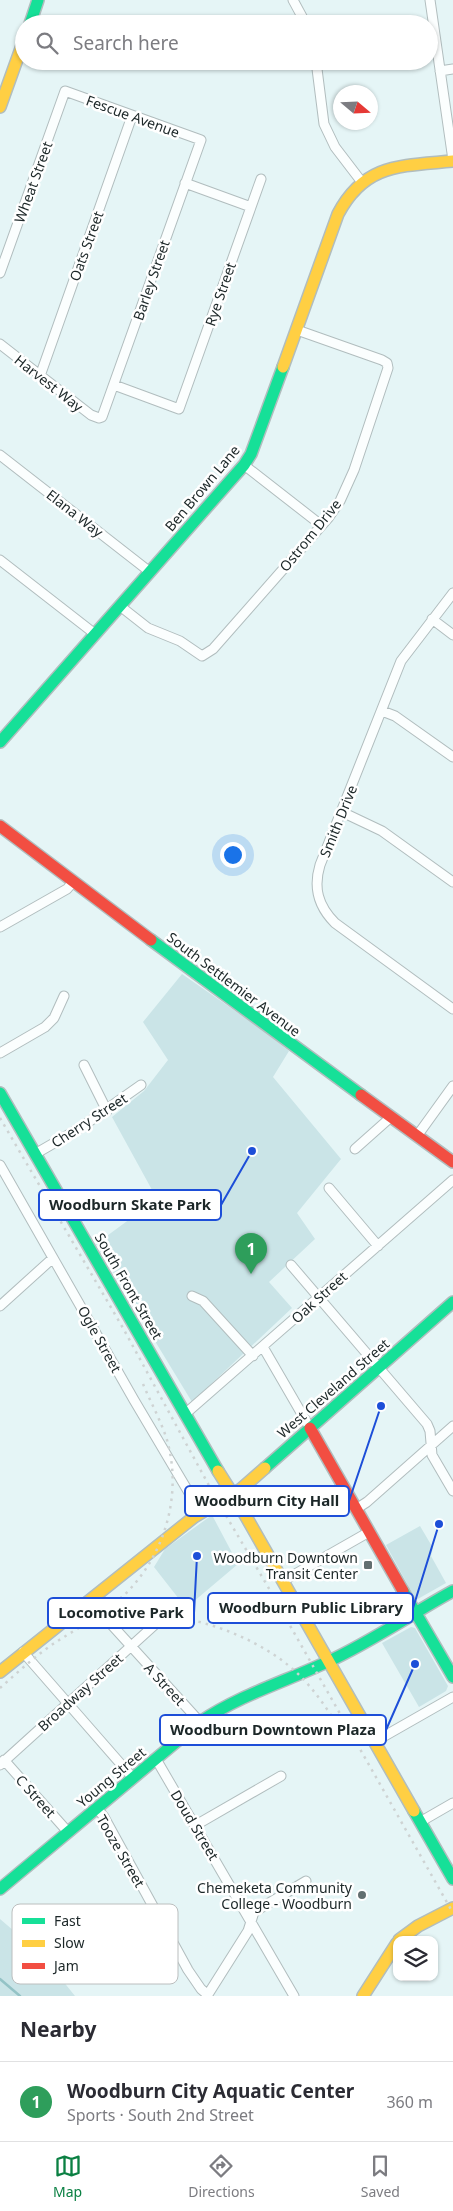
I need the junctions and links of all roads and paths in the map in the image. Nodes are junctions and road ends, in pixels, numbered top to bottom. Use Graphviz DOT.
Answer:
graph roads {
  1 [pos="38,0"];
  2 [pos="293,0"];
  3 [pos="430,0"];
  4 [pos="33,15"];
  5 [pos="301,15"];
  6 [pos="432,15"];
  7 [pos="438,57"];
  8 [pos="15,65"];
  9 [pos="453,69"];
  10 [pos="317,70"];
  11 [pos="440,71"];
  12 [pos="65,91"];
  13 [pos="0,107"];
  14 [pos="132,116"];
  15 [pos="200,140"];
  16 [pos="453,160"];
  17 [pos="261,179"];
  18 [pos="361,181"];
  19 [pos="185,183"];
  20 [pos="251,207"];
  21 [pos="0,273"];
  22 [pos="296,330"];
  23 [pos="0,344"];
  24 [pos="40,376"];
  25 [pos="114,385"];
  26 [pos="99,418"];
  27 [pos="0,455"];
  28 [pos="244,465"];
  29 [pos="321,525"];
  30 [pos="0,560"];
  31 [pos="150,572"];
  32 [pos="453,593"];
  33 [pos="120,606"];
  34 [pos="432,619"];
  35 [pos="95,634"];
  36 [pos="453,635"];
  37 [pos="382,711"];
  38 [pos="0,742"];
  39 [pos="453,757"];
  40 [pos="342,812"];
  41 [pos="0,826"];
  42 [pos="73,882"];
  43 [pos="453,882"];
  44 [pos="0,927"];
  45 [pos="64,996"];
  46 [pos="453,1009"];
  47 [pos="0,1053"];
  48 [pos="84,1065"];
  49 [pos="141,1085"];
  50 [pos="453,1086"];
  51 [pos="0,1093"];
  52 [pos="107,1111"];
  53 [pos="391,1117"];
  54 [pos="417,1136"];
  55 [pos="356,1149"];
  56 [pos="35,1154"];
  57 [pos="453,1162"];
  58 [pos="0,1165"];
  59 [pos="453,1180"];
  60 [pos="329,1188"];
  61 [pos="378,1246"];
  62 [pos="53,1258"];
  63 [pos="292,1265"];
  64 [pos="192,1296"];
  65 [pos="318,1298"];
  66 [pos="0,1306"];
  67 [pos="451,1308"];
  68 [pos="263,1348"];
  69 [pos="253,1356"];
  70 [pos="379,1368"];
  71 [pos="185,1414"];
  72 [pos="453,1426"];
  73 [pos="310,1428"];
  74 [pos="431,1445"];
  75 [pos="453,1491"];
  76 [pos="232,1494"];
  77 [pos="356,1509"];
  78 [pos="201,1512"];
  79 [pos="369,1532"];
  80 [pos="283,1581"];
  81 [pos="453,1591"];
  82 [pos="416,1612"];
  83 [pos="160,1620"];
  84 [pos="110,1623"];
  85 [pos="131,1647"];
  86 [pos="22,1652"];
  87 [pos="328,1661"];
  88 [pos="0,1672"];
  89 [pos="453,1677"];
  90 [pos="453,1697"];
  91 [pos="67,1703"];
  92 [pos="200,1722"];
  93 [pos="374,1742"];
  94 [pos="156,1759"];
  95 [pos="2,1762"];
  96 [pos="281,1776"];
  97 [pos="133,1778"];
  98 [pos="453,1804"];
  99 [pos="97,1808"];
  100 [pos="420,1822"];
  101 [pos="196,1826"];
  102 [pos="68,1832"];
  103 [pos="453,1879"];
  104 [pos="306,1881"];
  105 [pos="1,1887"];
  106 [pos="152,1904"];
  107 [pos="453,1908"];
  108 [pos="251,1920"];
  109 [pos="404,1936"];
  110 [pos="393,1949"];
  111 [pos="178,1952"];
  112 [pos="208,1996"];
  113 [pos="294,1996"];
  114 [pos="363,1996"];
  1 -- 4 [label="main road"];
  2 -- 5 [label="street"];
  3 -- 6 [label="street"];
  7 -- 11 [label="street"];
  8 -- 13 [label="main road"];
  9 -- 11 [label="street"];
  10 -- 18 [label="street"];
  11 -- 16 [label="street"];
  12 -- 14 [label="street, Fescue Avenue"];
  12 -- 21 [label="street, Wheat Street"];
  14 -- 15 [label="street, Fescue Avenue"];
  14 -- 24 [label="street, Oats Street"];
  15 -- 19 [label="street, Barley Street"];
  16 -- 18 [label="main road"];
  17 -- 20 [label="street, Rye Street"];
  18 -- 22 [label="main road, Ben Brown Lane"];
  19 -- 20 [label="street"];
  19 -- 25 [label="street, Barley Street"];
  20 -- 25 [label="street, Rye Street"];
  22 -- 28 [label="main road, Ben Brown Lane"];
  22 -- 29 [label="street, Ostrom Drive"];
  23 -- 24 [label="street, Harvest Way"];
  24 -- 26 [label="street, Harvest Way"];
  25 -- 26 [label="street, Barley Street"];
  27 -- 31 [label="street, Elana Way"];
  28 -- 29 [label="street"];
  28 -- 31 [label="main road, Ben Brown Lane"];
  29 -- 33 [label="street, Ostrom Drive"];
  30 -- 35 [label="street"];
  31 -- 33 [label="main road, Ben Brown Lane"];
  32 -- 34 [label="street, Smith Drive"];
  33 -- 35 [label="main road, Ben Brown Lane"];
  34 -- 36 [label="street"];
  34 -- 37 [label="street, Smith Drive"];
  35 -- 38 [label="main road, Ben Brown Lane"];
  37 -- 39 [label="street"];
  37 -- 40 [label="street, Smith Drive"];
  40 -- 43 [label="street"];
  40 -- 46 [label="street, Smith Drive"];
  41 -- 42 [label="main road, South Settlemier Avenue"];
  42 -- 44 [label="street"];
  42 -- 53 [label="main road, South Settlemier Avenue"];
  45 -- 47 [label="street"];
  48 -- 52 [label="street"];
  49 -- 52 [label="street, Cherry Street"];
  50 -- 54 [label="street"];
  51 -- 56 [label="main road, South Front Street"];
  52 -- 56 [label="street, Cherry Street"];
  53 -- 54 [label="main road, South Settlemier Avenue"];
  53 -- 55 [label="street"];
  54 -- 57 [label="main road, South Settlemier Avenue"];
  56 -- 71 [label="main road, South Front Street"];
  58 -- 62 [label="street, Ogle Street"];
  59 -- 61 [label="street, Oak Street"];
  60 -- 61 [label="street"];
  61 -- 65 [label="street, Oak Street"];
  62 -- 66 [label="street"];
  62 -- 78 [label="street, Ogle Street"];
  63 -- 65 [label="street"];
  64 -- 69 [label="street"];
  65 -- 68 [label="street, Oak Street"];
  65 -- 70 [label="street"];
  67 -- 70 [label="main road, West Cleveland Street"];
  68 -- 69 [label="street, Oak Street"];
  68 -- 73 [label="street"];
  69 -- 71 [label="street, Oak Street"];
  70 -- 73 [label="main road, West Cleveland Street"];
  70 -- 74 [label="street"];
  71 -- 76 [label="main road, South Front Street"];
  72 -- 74 [label="street"];
  73 -- 76 [label="main road, West Cleveland Street"];
  73 -- 77 [label="main road"];
  74 -- 75 [label="street"];
  74 -- 77 [label="street"];
  76 -- 78 [label="main road, West Cleveland Street"];
  76 -- 80 [label="main road, South Front Street"];
  77 -- 79 [label="main road"];
  78 -- 86 [label="main road, West Cleveland Street"];
  79 -- 80 [label="street"];
  79 -- 82 [label="main road"];
  80 -- 87 [label="main road, South Front Street"];
  81 -- 82 [label="main road, Young Street"];
  82 -- 87 [label="main road, Young Street"];
  82 -- 89 [label="main road"];
  83 -- 85 [label="street, Broadway Street"];
  84 -- 85 [label="street, A Street"];
  85 -- 91 [label="street, Broadway Street"];
  85 -- 92 [label="street, A Street"];
  86 -- 88 [label="main road, West Cleveland Street"];
  86 -- 91 [label="street"];
  87 -- 92 [label="main road, Young Street"];
  87 -- 93 [label="main road, South Front Street"];
  90 -- 93 [label="street"];
  91 -- 95 [label="street, Broadway Street"];
  91 -- 97 [label="street"];
  92 -- 94 [label="main road, Young Street"];
  93 -- 100 [label="main road, South Front Street"];
  94 -- 97 [label="main road, Young Street"];
  94 -- 101 [label="street, Doud Street"];
  95 -- 102 [label="street, C Street"];
  96 -- 101 [label="street"];
  97 -- 99 [label="main road, Young Street"];
  98 -- 100 [label="street"];
  99 -- 102 [label="main road, Young Street"];
  99 -- 106 [label="street, Tooze Street"];
  100 -- 103 [label="main road, South Front Street"];
  101 -- 108 [label="street, Doud Street"];
  102 -- 105 [label="main road, Young Street"];
  104 -- 108 [label="street"];
  107 -- 109 [label="main road"];
  108 -- 112 [label="street"];
  108 -- 113 [label="street, Doud Street"];
  110 -- 114 [label="main road"];
  111 -- 112 [label="street, Tooze Street"];
}
